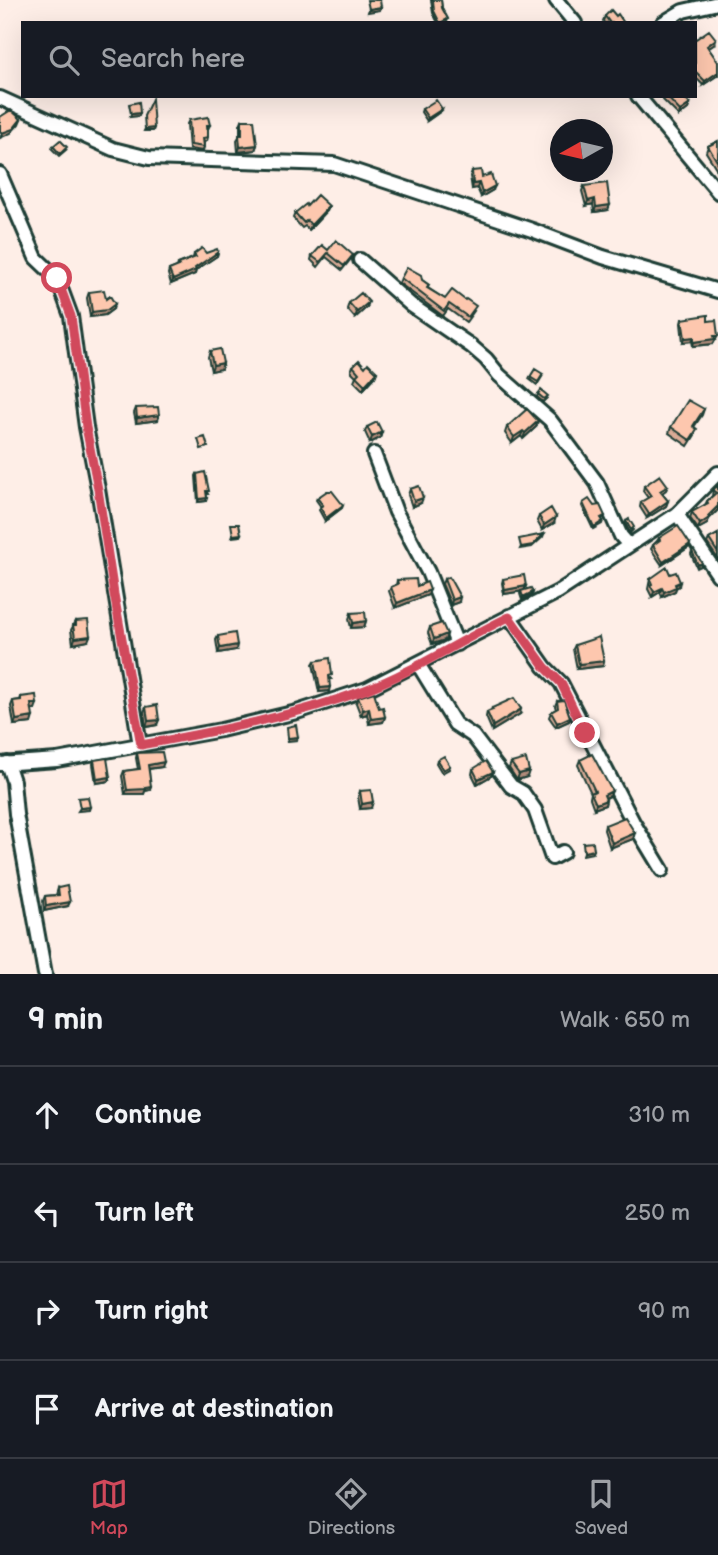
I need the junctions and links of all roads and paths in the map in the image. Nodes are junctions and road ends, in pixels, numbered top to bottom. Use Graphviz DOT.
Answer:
graph roads {
  1 [pos="556,0"];
  2 [pos="718,3"];
  3 [pos="573,21"];
  4 [pos="667,21"];
  5 [pos="0,98"];
  6 [pos="640,98"];
  7 [pos="0,174"];
  8 [pos="718,192"];
  9 [pos="359,260"];
  10 [pos="718,291"];
  11 [pos="374,454"];
  12 [pos="718,473"];
  13 [pos="677,514"];
  14 [pos="629,545"];
  15 [pos="718,575"];
  16 [pos="509,617"];
  17 [pos="457,644"];
  18 [pos="418,664"];
  19 [pos="141,745"];
  20 [pos="3,764"];
  21 [pos="563,852"];
  22 [pos="662,870"];
  23 [pos="45,974"];
  1 -- 3 [label="street"];
  2 -- 4 [label="street"];
  5 -- 10 [label="street"];
  6 -- 8 [label="street"];
  7 -- 19 [label="street"];
  9 -- 14 [label="street"];
  11 -- 17 [label="street"];
  12 -- 13 [label="street"];
  13 -- 14 [label="street"];
  13 -- 15 [label="street"];
  14 -- 16 [label="street"];
  16 -- 17 [label="street"];
  16 -- 22 [label="street"];
  17 -- 18 [label="street"];
  18 -- 19 [label="street"];
  18 -- 21 [label="street"];
  19 -- 20 [label="street"];
  20 -- 23 [label="street"];
}
